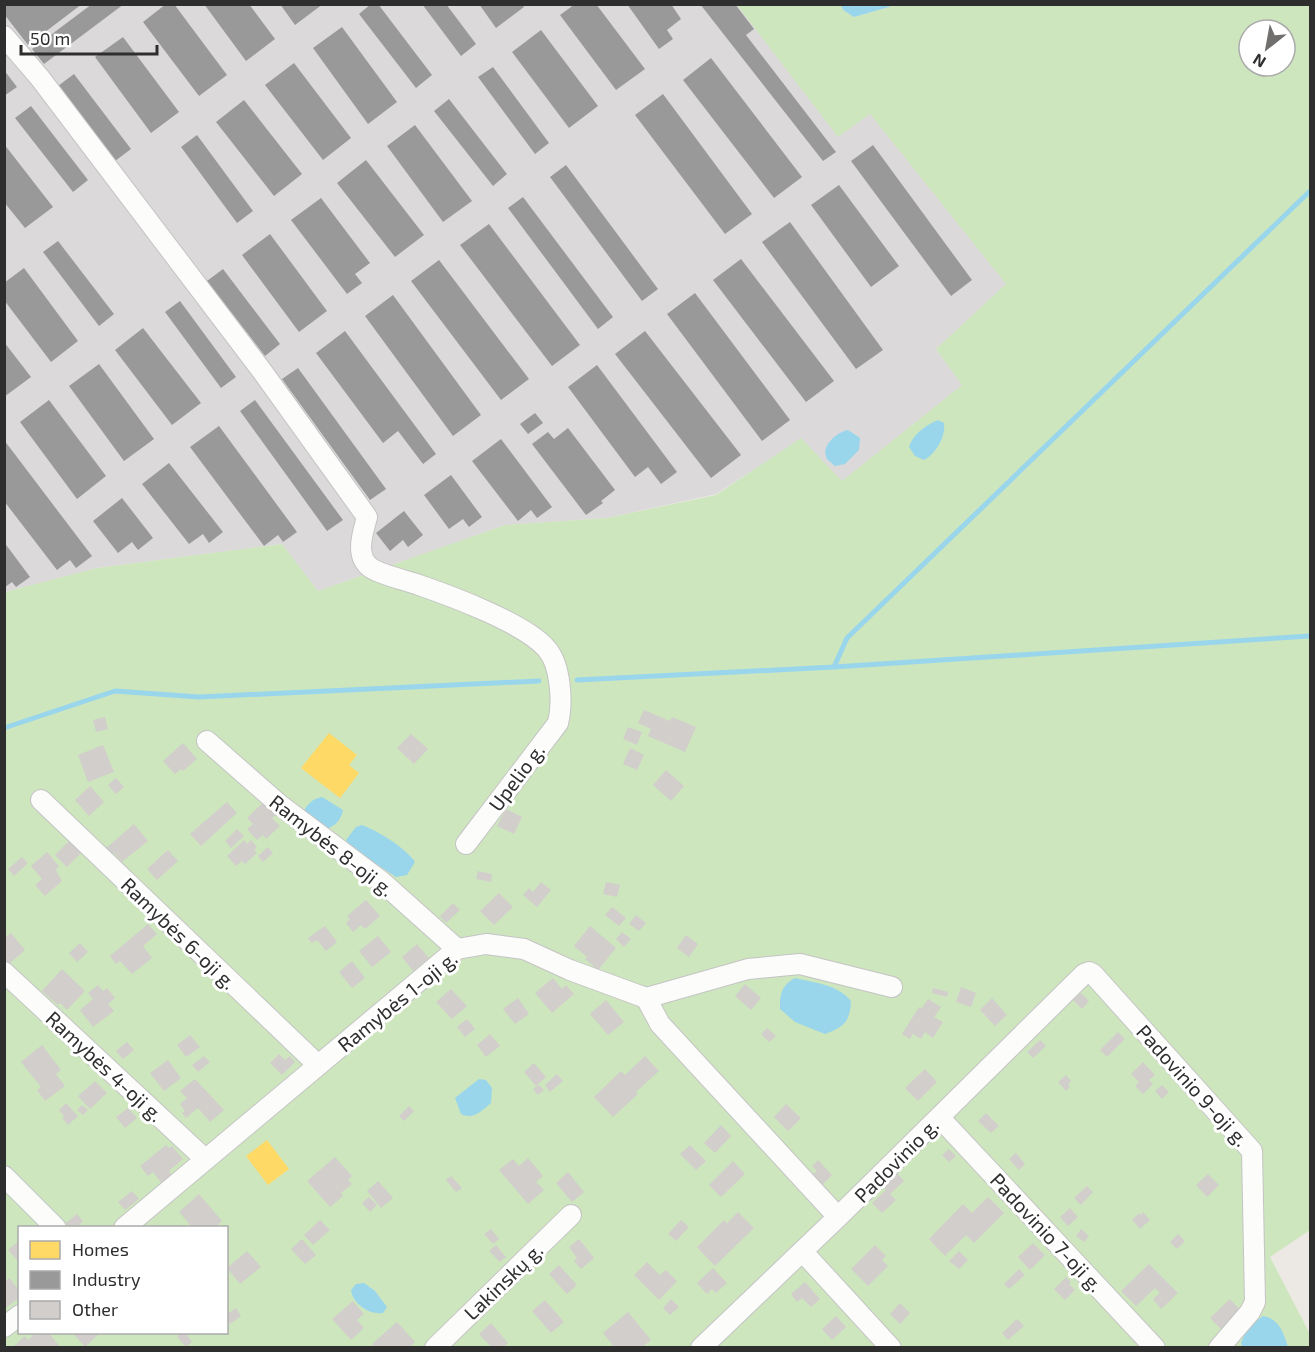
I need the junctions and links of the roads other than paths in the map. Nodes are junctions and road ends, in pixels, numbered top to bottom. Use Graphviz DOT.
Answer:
graph roads {
  1 [pos="4,36"];
  2 [pos="207,741"];
  3 [pos="41,800"];
  4 [pos="466,844"];
  5 [pos="457,949"];
  6 [pos="4,972"];
  7 [pos="1089,972"];
  8 [pos="892,987"];
  9 [pos="646,998"];
  10 [pos="318,1065"];
  11 [pos="939,1117"];
  12 [pos="205,1160"];
  13 [pos="4,1176"];
  14 [pos="571,1215"];
  15 [pos="838,1216"];
  16 [pos="55,1226"];
  17 [pos="125,1226"];
  18 [pos="802,1251"];
  19 [pos="18,1316"];
  20 [pos="4,1327"];
  21 [pos="435,1347"];
  22 [pos="701,1347"];
  23 [pos="891,1347"];
  24 [pos="1155,1347"];
  25 [pos="1220,1347"];
  1 -- 4 [label="street, Upelio g."];
  2 -- 5 [label="street, Ramybės 8-oji g."];
  3 -- 10 [label="street, Ramybės 6-oji g."];
  5 -- 9 [label="street, Ramybės 1-oji g."];
  5 -- 10 [label="street, Ramybės 1-oji g."];
  6 -- 12 [label="street, Ramybės 4-oji g."];
  7 -- 11 [label="street, Padovinio g."];
  7 -- 25 [label="street, Padovinio 9-oji g."];
  8 -- 9 [label="street"];
  9 -- 15 [label="street"];
  10 -- 12 [label="street, Ramybės 1-oji g."];
  11 -- 15 [label="street, Padovinio g."];
  11 -- 24 [label="street, Padovinio 7-oji g."];
  12 -- 17 [label="street, Ramybės 1-oji g."];
  13 -- 16 [label="street"];
  14 -- 21 [label="street, Lakinskų g."];
  15 -- 18 [label="street, Padovinio g."];
  18 -- 22 [label="street, Padovinio g."];
  18 -- 23 [label="street"];
  19 -- 20 [label="street"];
}
